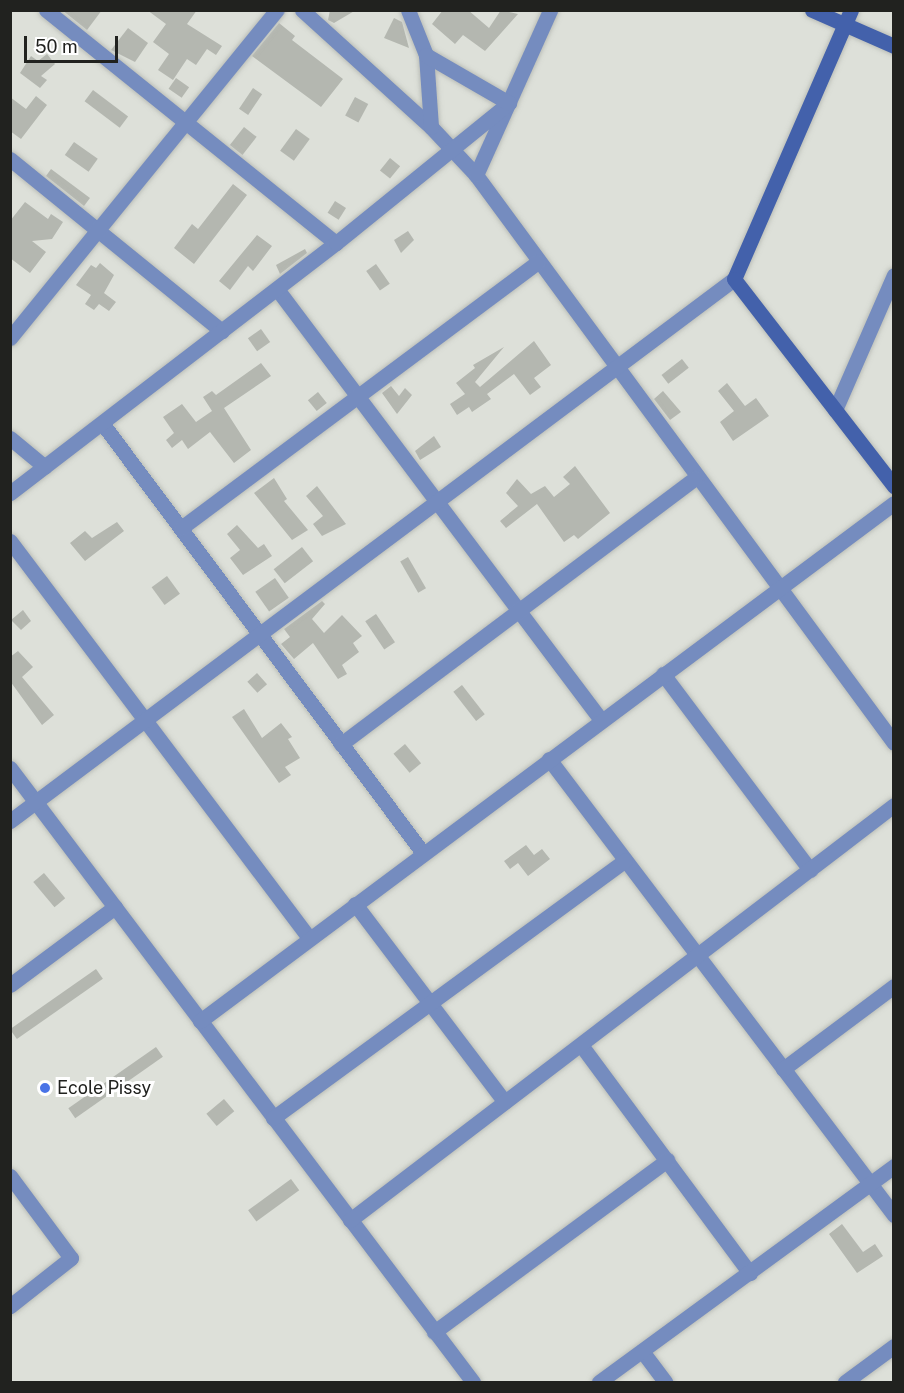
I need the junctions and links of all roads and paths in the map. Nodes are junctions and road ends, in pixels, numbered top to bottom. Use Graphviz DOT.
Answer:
graph roads {
  1 [pos="46,10"];
  2 [pos="277,10"];
  3 [pos="302,10"];
  4 [pos="408,10"];
  5 [pos="550,10"];
  6 [pos="812,10"];
  7 [pos="848,17"];
  8 [pos="894,46"];
  9 [pos="426,55"];
  10 [pos="508,103"];
  11 [pos="186,123"];
  12 [pos="431,127"];
  13 [pos="452,151"];
  14 [pos="10,159"];
  15 [pos="476,175"];
  16 [pos="98,230"];
  17 [pos="336,243"];
  18 [pos="538,262"];
  19 [pos="894,275"];
  20 [pos="734,279"];
  21 [pos="277,289"];
  22 [pos="222,331"];
  23 [pos="10,338"];
  24 [pos="614,366"];
  25 [pos="360,397"];
  26 [pos="835,410"];
  27 [pos="102,423"];
  28 [pos="10,438"];
  29 [pos="45,467"];
  30 [pos="695,478"];
  31 [pos="894,486"];
  32 [pos="10,493"];
  33 [pos="439,501"];
  34 [pos="894,503"];
  35 [pos="181,528"];
  36 [pos="10,541"];
  37 [pos="778,588"];
  38 [pos="518,608"];
  39 [pos="261,636"];
  40 [pos="663,674"];
  41 [pos="146,720"];
  42 [pos="601,720"];
  43 [pos="894,743"];
  44 [pos="341,744"];
  45 [pos="549,759"];
  46 [pos="10,768"];
  47 [pos="35,802"];
  48 [pos="894,805"];
  49 [pos="10,821"];
  50 [pos="423,853"];
  51 [pos="625,860"];
  52 [pos="810,870"];
  53 [pos="355,904"];
  54 [pos="115,908"];
  55 [pos="309,938"];
  56 [pos="698,956"];
  57 [pos="10,985"];
  58 [pos="894,986"];
  59 [pos="429,1002"];
  60 [pos="200,1021"];
  61 [pos="581,1045"];
  62 [pos="783,1069"];
  63 [pos="506,1102"];
  64 [pos="273,1118"];
  65 [pos="667,1160"];
  66 [pos="894,1166"];
  67 [pos="10,1176"];
  68 [pos="870,1184"];
  69 [pos="894,1215"];
  70 [pos="350,1220"];
  71 [pos="750,1273"];
  72 [pos="10,1306"];
  73 [pos="434,1332"];
  74 [pos="894,1346"];
  75 [pos="642,1351"];
  76 [pos="472,1383"];
  77 [pos="599,1383"];
  78 [pos="665,1383"];
  79 [pos="844,1383"];
  1 -- 11 [label="street"];
  2 -- 11 [label="street"];
  3 -- 12 [label="street"];
  4 -- 9 [label="street"];
  5 -- 10 [label="street"];
  6 -- 7 [label="street"];
  7 -- 8 [label="street"];
  7 -- 20 [label="street"];
  9 -- 10 [label="street"];
  9 -- 12 [label="street"];
  10 -- 13 [label="street"];
  10 -- 15 [label="street"];
  11 -- 16 [label="street"];
  11 -- 17 [label="street"];
  12 -- 13 [label="street"];
  13 -- 15 [label="street"];
  13 -- 17 [label="street"];
  14 -- 16 [label="street"];
  15 -- 18 [label="street"];
  16 -- 22 [label="street"];
  16 -- 23 [label="street"];
  17 -- 21 [label="street"];
  18 -- 24 [label="street"];
  18 -- 25 [label="street"];
  19 -- 26 [label="street"];
  20 -- 24 [label="street"];
  20 -- 26 [label="street"];
  21 -- 22 [label="street"];
  21 -- 25 [label="street"];
  22 -- 27 [label="street"];
  24 -- 30 [label="street"];
  24 -- 33 [label="street"];
  25 -- 33 [label="street"];
  25 -- 35 [label="street"];
  26 -- 31 [label="street"];
  27 -- 29 [label="street"];
  27 -- 35 [label="street"];
  28 -- 29 [label="street"];
  29 -- 32 [label="street"];
  30 -- 37 [label="street"];
  30 -- 38 [label="street"];
  33 -- 38 [label="street"];
  33 -- 39 [label="street"];
  34 -- 37 [label="street"];
  35 -- 39 [label="street"];
  36 -- 41 [label="street"];
  37 -- 40 [label="street"];
  37 -- 43 [label="street"];
  38 -- 42 [label="street"];
  38 -- 44 [label="street"];
  39 -- 41 [label="street"];
  39 -- 44 [label="street"];
  40 -- 42 [label="street"];
  40 -- 52 [label="street"];
  41 -- 47 [label="street"];
  41 -- 55 [label="street"];
  42 -- 45 [label="street"];
  44 -- 50 [label="street"];
  45 -- 50 [label="street"];
  45 -- 51 [label="street"];
  46 -- 47 [label="street"];
  47 -- 49 [label="street"];
  47 -- 54 [label="street"];
  48 -- 52 [label="street"];
  50 -- 53 [label="street"];
  51 -- 56 [label="street"];
  51 -- 59 [label="street"];
  52 -- 56 [label="street"];
  53 -- 55 [label="street"];
  53 -- 59 [label="street"];
  54 -- 57 [label="street"];
  54 -- 60 [label="street"];
  55 -- 60 [label="street"];
  56 -- 61 [label="street"];
  56 -- 62 [label="street"];
  58 -- 62 [label="street"];
  59 -- 63 [label="street"];
  59 -- 64 [label="street"];
  60 -- 64 [label="street"];
  61 -- 63 [label="street"];
  61 -- 65 [label="street"];
  62 -- 68 [label="street"];
  63 -- 70 [label="street"];
  64 -- 70 [label="street"];
  65 -- 71 [label="street"];
  65 -- 73 [label="street"];
  66 -- 68 [label="street"];
  67 -- 72 [label="street"];
  68 -- 69 [label="street"];
  68 -- 71 [label="street"];
  70 -- 73 [label="street"];
  71 -- 75 [label="street"];
  73 -- 76 [label="street"];
  74 -- 79 [label="street"];
  75 -- 77 [label="street"];
  75 -- 78 [label="street"];
}
